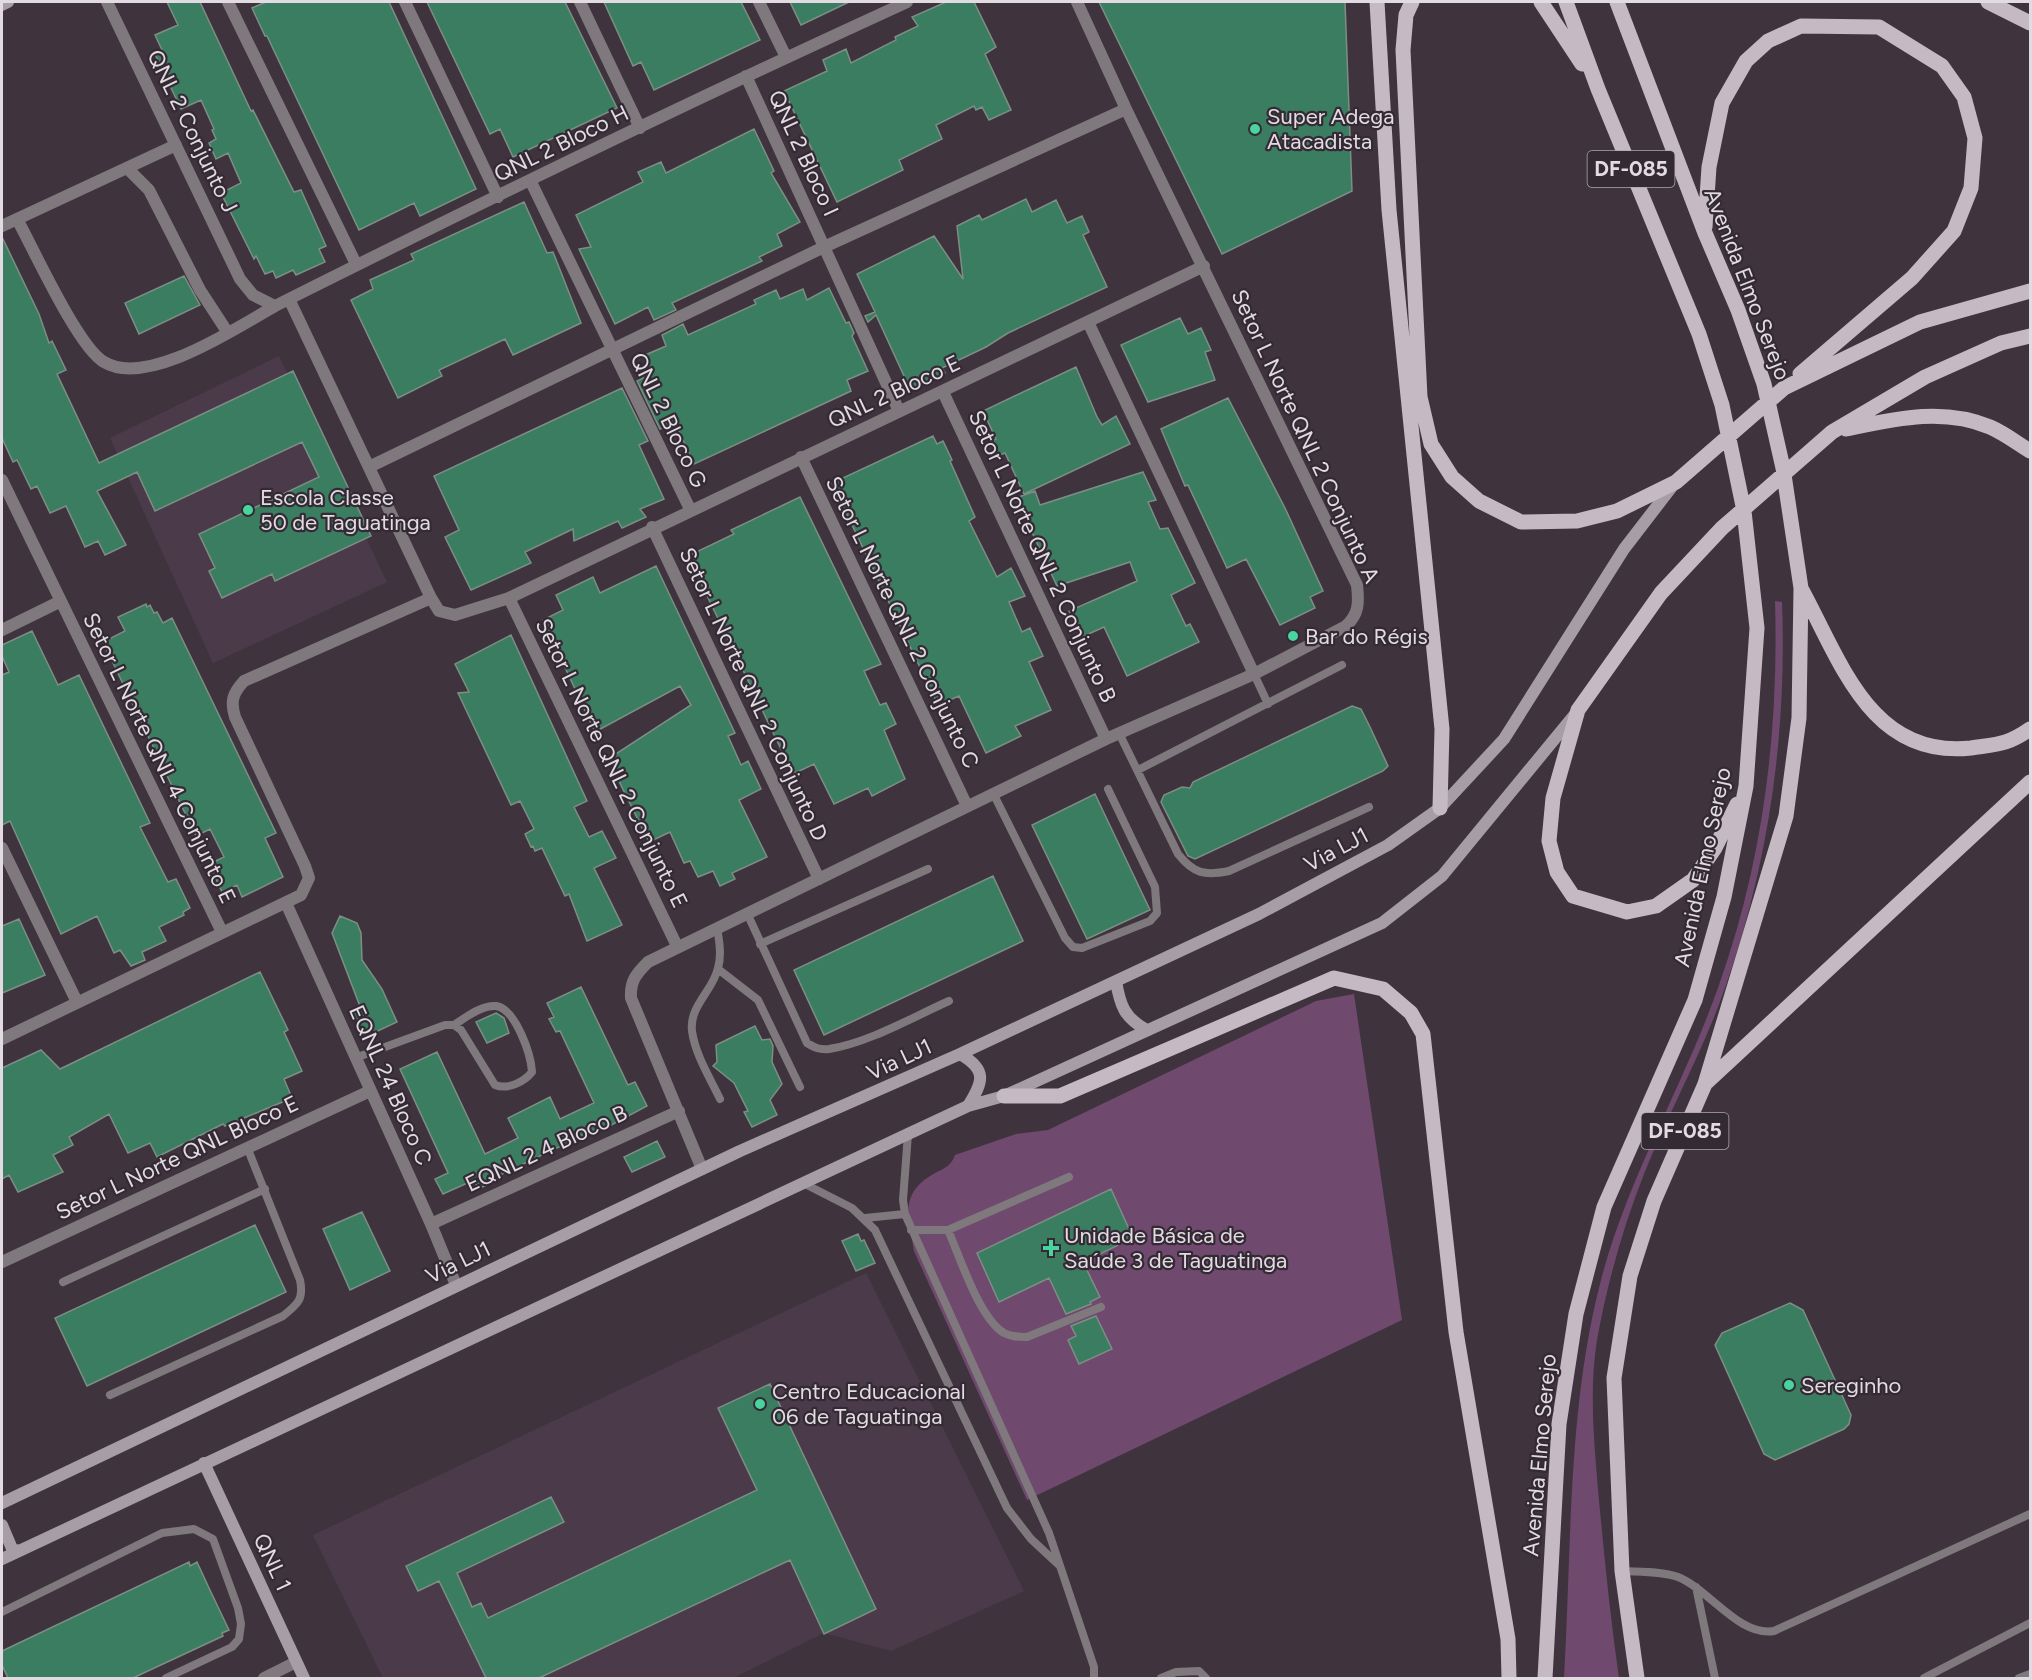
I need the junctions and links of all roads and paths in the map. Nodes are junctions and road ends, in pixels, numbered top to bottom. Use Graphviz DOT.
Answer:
graph roads {
  1 [pos="8,2"];
  2 [pos="107,2"];
  3 [pos="228,2"];
  4 [pos="405,2"];
  5 [pos="580,2"];
  6 [pos="759,2"];
  7 [pos="907,2"];
  8 [pos="1077,2"];
  9 [pos="1377,2"];
  10 [pos="1412,2"];
  11 [pos="1541,2"];
  12 [pos="1566,2"];
  13 [pos="1617,2"];
  14 [pos="1988,2"];
  15 [pos="2,5"];
  16 [pos="2031,23"];
  17 [pos="786,57"];
  18 [pos="746,76"];
  19 [pos="1598,89"];
  20 [pos="1126,109"];
  21 [pos="640,128"];
  22 [pos="176,145"];
  23 [pos="127,168"];
  24 [pos="531,182"];
  25 [pos="498,197"];
  26 [pos="17,219"];
  27 [pos="2,226"];
  28 [pos="1705,233"];
  29 [pos="824,247"];
  30 [pos="356,264"];
  31 [pos="1204,266"];
  32 [pos="2031,291"];
  33 [pos="289,299"];
  34 [pos="275,306"];
  35 [pos="1088,322"];
  36 [pos="228,333"];
  37 [pos="2031,336"];
  38 [pos="611,350"];
  39 [pos="1784,387"];
  40 [pos="943,392"];
  41 [pos="899,411"];
  42 [pos="1832,432"];
  43 [pos="2031,451"];
  44 [pos="801,457"];
  45 [pos="369,467"];
  46 [pos="2,480"];
  47 [pos="1676,482"];
  48 [pos="690,509"];
  49 [pos="652,527"];
  50 [pos="1801,584"];
  51 [pos="431,598"];
  52 [pos="509,598"];
  53 [pos="59,602"];
  54 [pos="2,630"];
  55 [pos="1342,665"];
  56 [pos="1254,674"];
  57 [pos="1268,704"];
  58 [pos="1578,710"];
  59 [pos="2031,729"];
  60 [pos="1119,733"];
  61 [pos="1106,739"];
  62 [pos="1138,770"];
  63 [pos="2031,782"];
  64 [pos="1746,786"];
  65 [pos="1108,789"];
  66 [pos="993,793"];
  67 [pos="967,806"];
  68 [pos="1369,807"];
  69 [pos="1440,808"];
  70 [pos="2,848"];
  71 [pos="928,869"];
  72 [pos="819,879"];
  73 [pos="286,903"];
  74 [pos="747,913"];
  75 [pos="717,927"];
  76 [pos="222,932"];
  77 [pos="760,944"];
  78 [pos="677,946"];
  79 [pos="718,969"];
  80 [pos="1116,981"];
  81 [pos="949,1001"];
  82 [pos="77,1002"];
  83 [pos="454,1025"];
  84 [pos="1146,1030"];
  85 [pos="2,1039"];
  86 [pos="960,1054"];
  87 [pos="355,1058"];
  88 [pos="1705,1084"];
  89 [pos="800,1087"];
  90 [pos="370,1091"];
  91 [pos="1004,1096"];
  92 [pos="720,1099"];
  93 [pos="968,1107"];
  94 [pos="679,1111"];
  95 [pos="908,1134"];
  96 [pos="247,1147"];
  97 [pos="702,1169"];
  98 [pos="1069,1178"];
  99 [pos="805,1184"];
  100 [pos="265,1189"];
  101 [pos="905,1214"];
  102 [pos="865,1218"];
  103 [pos="431,1224"];
  104 [pos="910,1230"];
  105 [pos="948,1230"];
  106 [pos="2,1262"];
  107 [pos="63,1282"];
  108 [pos="456,1285"];
  109 [pos="1101,1307"];
  110 [pos="110,1395"];
  111 [pos="204,1463"];
  112 [pos="3,1505"];
  113 [pos="2031,1514"];
  114 [pos="2,1524"];
  115 [pos="21,1550"];
  116 [pos="2,1559"];
  117 [pos="1060,1565"];
  118 [pos="1622,1570"];
  119 [pos="1696,1587"];
  120 [pos="2,1612"];
  121 [pos="2031,1623"];
  122 [pos="296,1662"];
  123 [pos="2031,1674"];
  124 [pos="166,1678"];
  125 [pos="264,1678"];
  126 [pos="304,1678"];
  127 [pos="1094,1678"];
  128 [pos="1161,1678"];
  129 [pos="1206,1678"];
  130 [pos="1509,1678"];
  131 [pos="1545,1678"];
  132 [pos="1636,1678"];
  133 [pos="1715,1678"];
  134 [pos="1924,1678"];
  135 [pos="2019,1678"];
  1 -- 15 [label="main road"];
  2 -- 22 [label="street, QNL 2 Conjunto J"];
  3 -- 30 [label="street"];
  4 -- 25 [label="street"];
  5 -- 21 [label="street"];
  6 -- 17 [label="street"];
  7 -- 17 [label="street, QNL 2 Bloco H"];
  8 -- 20 [label="street"];
  9 -- 69 [label="main road"];
  10 -- 47 [label="main road"];
  11 -- 19 [label="main road"];
  12 -- 19 [label="main road, Avenida Elmo Serejo / DF-085"];
  13 -- 28 [label="main road, Avenida Elmo Serejo / DF-085"];
  14 -- 16 [label="main road"];
  17 -- 18 [label="street, QNL 2 Bloco H"];
  18 -- 21 [label="street, QNL 2 Bloco H"];
  18 -- 29 [label="street, QNL 2 Bloco I"];
  19 -- 64 [label="main road, Avenida Elmo Serejo / DF-085"];
  20 -- 29 [label="street"];
  20 -- 31 [label="street"];
  21 -- 24 [label="street, QNL 2 Bloco H"];
  22 -- 23 [label="street"];
  22 -- 34 [label="street, QNL 2 Conjunto J"];
  23 -- 26 [label="street"];
  23 -- 36 [label="street"];
  24 -- 25 [label="street, QNL 2 Bloco H"];
  24 -- 38 [label="street, QNL 2 Bloco G"];
  25 -- 30 [label="street, QNL 2 Bloco H"];
  26 -- 27 [label="street"];
  26 -- 36 [label="street, QNL 2 Bloco H"];
  28 -- 39 [label="main road"];
  28 -- 50 [label="main road, Avenida Elmo Serejo / DF-085"];
  29 -- 38 [label="street"];
  29 -- 41 [label="street, QNL 2 Bloco I"];
  30 -- 33 [label="street, QNL 2 Bloco H"];
  31 -- 35 [label="street, QNL 2 Bloco E"];
  31 -- 56 [label="street, Setor L Norte QNL 2 Conjunto A"];
  32 -- 39 [label="main road"];
  33 -- 34 [label="street, QNL 2 Bloco H"];
  33 -- 45 [label="street"];
  34 -- 36 [label="street, QNL 2 Bloco H"];
  35 -- 40 [label="street, QNL 2 Bloco E"];
  35 -- 56 [label="street"];
  37 -- 42 [label="main road"];
  38 -- 45 [label="street"];
  38 -- 48 [label="street, QNL 2 Bloco G"];
  39 -- 47 [label="main road"];
  40 -- 41 [label="street, QNL 2 Bloco E"];
  40 -- 61 [label="street, Setor L Norte QNL 2 Conjunto B"];
  41 -- 44 [label="street, QNL 2 Bloco E"];
  42 -- 43 [label="main road"];
  42 -- 58 [label="main road"];
  44 -- 48 [label="street, QNL 2 Bloco E"];
  44 -- 67 [label="street, Setor L Norte QNL 2 Conjunto C"];
  45 -- 51 [label="street"];
  46 -- 53 [label="street, Setor L Norte QNL 4 Conjunto E"];
  47 -- 69 [label="main road, Via LJ1"];
  48 -- 49 [label="street, QNL 2 Bloco E"];
  49 -- 52 [label="street, QNL 2 Bloco E"];
  49 -- 72 [label="street, Setor L Norte QNL 2 Conjunto D"];
  50 -- 59 [label="main road"];
  50 -- 88 [label="main road, Avenida Elmo Serejo / DF-085"];
  51 -- 52 [label="street, QNL 2 Bloco E"];
  51 -- 73 [label="street"];
  52 -- 78 [label="street, Setor L Norte QNL 2 Conjunto E"];
  53 -- 54 [label="street"];
  53 -- 76 [label="street, Setor L Norte QNL 4 Conjunto E"];
  55 -- 57 [label="lane"];
  56 -- 57 [label="lane"];
  56 -- 60 [label="street, Setor L Norte QNL 2 Conjunto A"];
  57 -- 62 [label="lane"];
  58 -- 64 [label="main road"];
  58 -- 84 [label="main road"];
  60 -- 61 [label="street, Setor L Norte QNL 2 Conjunto A"];
  60 -- 62 [label="lane"];
  61 -- 66 [label="street, Setor L Norte QNL 2 Conjunto A"];
  62 -- 68 [label="lane"];
  63 -- 88 [label="main road"];
  64 -- 131 [label="main road, Avenida Elmo Serejo / DF-085"];
  65 -- 66 [label="lane"];
  66 -- 67 [label="street, Setor L Norte QNL 2 Conjunto A"];
  67 -- 72 [label="street, Setor L Norte QNL 2 Conjunto E"];
  69 -- 80 [label="main road, Via LJ1"];
  70 -- 82 [label="street"];
  71 -- 77 [label="lane"];
  72 -- 74 [label="street, Setor L Norte QNL 2 Conjunto E"];
  73 -- 76 [label="street"];
  73 -- 87 [label="street, EQNL 24 Bloco C"];
  74 -- 75 [label="street, Setor L Norte QNL 2 Conjunto E"];
  74 -- 77 [label="lane"];
  75 -- 78 [label="street, Setor L Norte QNL 2 Conjunto E"];
  75 -- 79 [label="lane"];
  76 -- 82 [label="street"];
  77 -- 81 [label="lane"];
  78 -- 94 [label="street, Setor L Norte QNL 2 Conjunto E"];
  79 -- 89 [label="lane"];
  79 -- 92 [label="lane"];
  80 -- 84 [label="main road"];
  80 -- 86 [label="main road, Via LJ1"];
  82 -- 85 [label="street"];
  83 -- 83 [label="lane"];
  83 -- 87 [label="lane"];
  84 -- 91 [label="main road"];
  86 -- 93 [label="main road"];
  86 -- 97 [label="main road, Via LJ1"];
  87 -- 90 [label="street, EQNL 24 Bloco C"];
  88 -- 118 [label="main road, Avenida Elmo Serejo / DF-085"];
  90 -- 96 [label="street, Setor L Norte QNL Bloco E"];
  90 -- 103 [label="street, EQNL 24 Bloco C"];
  91 -- 93 [label="main road"];
  91 -- 130 [label="main road"];
  93 -- 95 [label="main road"];
  94 -- 97 [label="street"];
  94 -- 103 [label="street, EQNL 2 4 Bloco B"];
  95 -- 99 [label="main road"];
  95 -- 101 [label="lane"];
  96 -- 100 [label="lane"];
  96 -- 106 [label="street, Setor L Norte QNL Bloco E"];
  97 -- 108 [label="main road, Via LJ1"];
  98 -- 105 [label="lane"];
  99 -- 102 [label="lane"];
  99 -- 111 [label="main road"];
  100 -- 107 [label="lane"];
  100 -- 110 [label="lane"];
  101 -- 102 [label="lane"];
  101 -- 104 [label="lane"];
  102 -- 117 [label="lane"];
  103 -- 108 [label="street, EQNL 24 Bloco C"];
  104 -- 105 [label="lane"];
  104 -- 117 [label="lane"];
  105 -- 109 [label="lane"];
  108 -- 112 [label="main road, Via LJ1"];
  111 -- 115 [label="main road"];
  111 -- 122 [label="main road, QNL 1"];
  113 -- 119 [label="lane"];
  114 -- 115 [label="main road"];
  115 -- 116 [label="main road"];
  117 -- 127 [label="lane"];
  118 -- 119 [label="lane"];
  118 -- 132 [label="main road, Avenida Elmo Serejo / DF-085"];
  119 -- 133 [label="lane"];
  120 -- 124 [label="lane"];
  121 -- 134 [label="lane"];
  122 -- 125 [label="street"];
  122 -- 126 [label="main road, QNL 1"];
  123 -- 135 [label="lane"];
  128 -- 129 [label="lane"];
}
